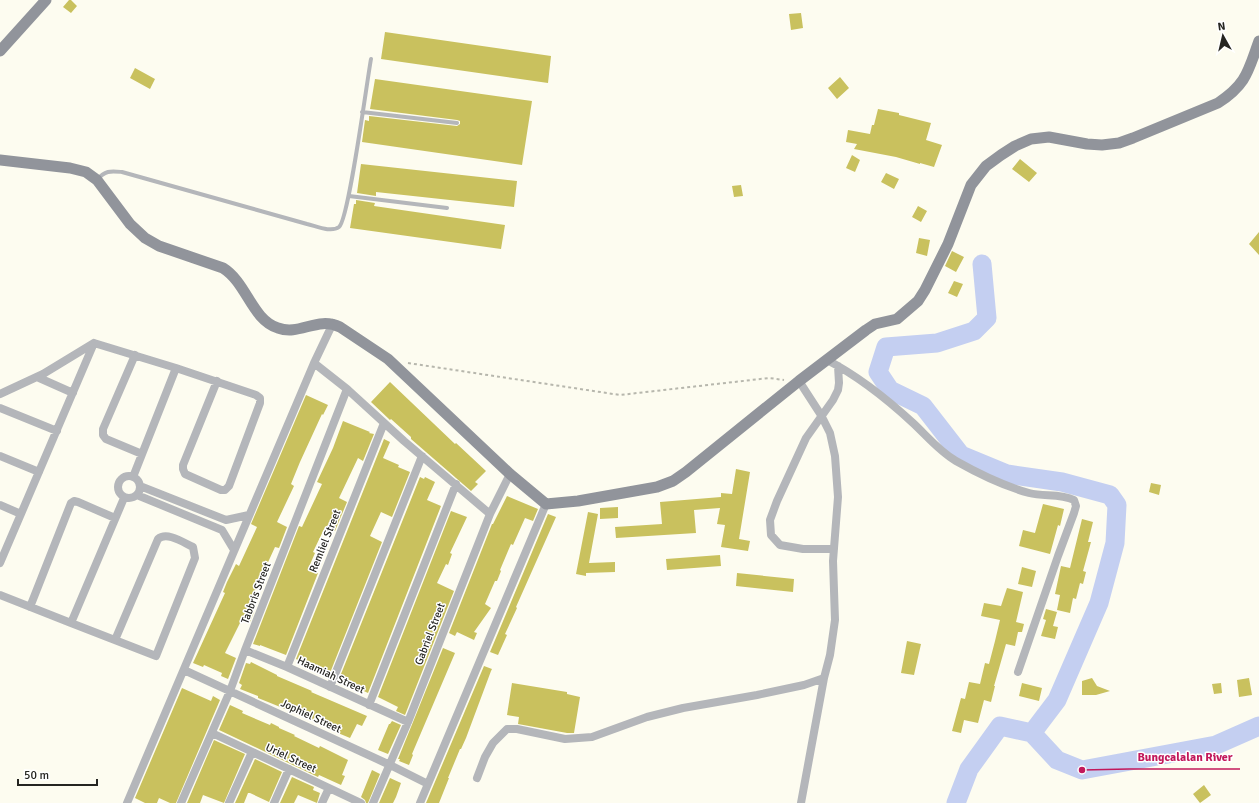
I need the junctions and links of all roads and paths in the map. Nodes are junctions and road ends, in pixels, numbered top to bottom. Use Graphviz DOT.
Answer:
graph roads {
  1 [pos="46,0"];
  2 [pos="1259,41"];
  3 [pos="0,50"];
  4 [pos="371,59"];
  5 [pos="362,112"];
  6 [pos="457,123"];
  7 [pos="0,160"];
  8 [pos="97,180"];
  9 [pos="349,196"];
  10 [pos="447,208"];
  11 [pos="333,323"];
  12 [pos="94,343"];
  13 [pos="134,355"];
  14 [pos="826,360"];
  15 [pos="314,363"];
  16 [pos="416,364"];
  17 [pos="838,366"];
  18 [pos="176,368"];
  19 [pos="37,377"];
  20 [pos="799,381"];
  21 [pos="217,382"];
  22 [pos="347,389"];
  23 [pos="73,392"];
  24 [pos="0,394"];
  25 [pos="0,408"];
  26 [pos="821,415"];
  27 [pos="384,423"];
  28 [pos="57,431"];
  29 [pos="142,454"];
  30 [pos="0,456"];
  31 [pos="422,456"];
  32 [pos="39,472"];
  33 [pos="510,474"];
  34 [pos="133,477"];
  35 [pos="456,484"];
  36 [pos="140,486"];
  37 [pos="137,495"];
  38 [pos="124,498"];
  39 [pos="546,504"];
  40 [pos="0,505"];
  41 [pos="21,514"];
  42 [pos="490,514"];
  43 [pos="249,515"];
  44 [pos="115,518"];
  45 [pos="226,520"];
  46 [pos="222,530"];
  47 [pos="834,549"];
  48 [pos="234,550"];
  49 [pos="2,551"];
  50 [pos="0,563"];
  51 [pos="0,595"];
  52 [pos="30,607"];
  53 [pos="72,623"];
  54 [pos="115,640"];
  55 [pos="245,650"];
  56 [pos="287,667"];
  57 [pos="184,670"];
  58 [pos="1018,672"];
  59 [pos="824,678"];
  60 [pos="330,687"];
  61 [pos="230,692"];
  62 [pos="369,705"];
  63 [pos="408,722"];
  64 [pos="212,733"];
  65 [pos="252,752"];
  66 [pos="390,765"];
  67 [pos="289,769"];
  68 [pos="477,778"];
  69 [pos="428,784"];
  70 [pos="329,788"];
  71 [pos="127,803"];
  72 [pos="181,803"];
  73 [pos="230,803"];
  74 [pos="274,803"];
  75 [pos="322,803"];
  76 [pos="362,803"];
  77 [pos="373,803"];
  78 [pos="420,803"];
  79 [pos="801,803"];
  1 -- 3 [label="street"];
  2 -- 14 [label="street"];
  4 -- 5 [label="lane"];
  5 -- 6 [label="lane"];
  5 -- 9 [label="lane"];
  7 -- 8 [label="street"];
  8 -- 9 [label="lane"];
  8 -- 11 [label="street"];
  9 -- 10 [label="lane"];
  11 -- 15 [label="street"];
  11 -- 33 [label="street"];
  12 -- 13 [label="street"];
  12 -- 19 [label="street"];
  12 -- 23 [label="street"];
  13 -- 18 [label="street"];
  13 -- 29 [label="street"];
  14 -- 17 [label="street"];
  14 -- 20 [label="street"];
  15 -- 22 [label="street"];
  15 -- 43 [label="street"];
  16 -- 20 [label="path"];
  17 -- 26 [label="street"];
  17 -- 58 [label="street"];
  18 -- 21 [label="street"];
  18 -- 29 [label="street"];
  19 -- 23 [label="street"];
  19 -- 24 [label="street"];
  20 -- 26 [label="street"];
  20 -- 39 [label="street"];
  21 -- 21 [label="street"];
  22 -- 27 [label="street"];
  22 -- 55 [label="street, Tabbris Street"];
  23 -- 28 [label="street"];
  25 -- 28 [label="street"];
  26 -- 47 [label="street"];
  26 -- 47 [label="street"];
  27 -- 31 [label="street"];
  27 -- 56 [label="street, Remliel Street"];
  28 -- 32 [label="street"];
  29 -- 34 [label="street"];
  30 -- 32 [label="street"];
  31 -- 35 [label="street"];
  31 -- 60 [label="street"];
  32 -- 41 [label="street"];
  33 -- 39 [label="street"];
  33 -- 42 [label="street, Gabriel Street"];
  34 -- 36 [label="street"];
  34 -- 38 [label="street"];
  35 -- 42 [label="street"];
  35 -- 62 [label="street"];
  36 -- 37 [label="street"];
  36 -- 45 [label="street"];
  37 -- 38 [label="street"];
  37 -- 46 [label="street"];
  38 -- 44 [label="street"];
  39 -- 69 [label="street"];
  40 -- 41 [label="street"];
  41 -- 49 [label="street"];
  42 -- 63 [label="street, Gabriel Street"];
  43 -- 45 [label="street"];
  43 -- 48 [label="street"];
  44 -- 52 [label="street"];
  44 -- 53 [label="street"];
  45 -- 46 [label="street"];
  46 -- 48 [label="street"];
  47 -- 59 [label="street"];
  48 -- 57 [label="street"];
  49 -- 50 [label="street"];
  51 -- 52 [label="street"];
  52 -- 53 [label="street"];
  53 -- 54 [label="street"];
  54 -- 54 [label="street"];
  55 -- 56 [label="street, Haamiah Street"];
  55 -- 61 [label="street, Tabbris Street"];
  56 -- 60 [label="street, Haamiah Street"];
  57 -- 61 [label="street, Jophiel Street"];
  57 -- 71 [label="street"];
  59 -- 68 [label="street"];
  59 -- 79 [label="street"];
  60 -- 62 [label="street, Haamiah Street"];
  61 -- 64 [label="street, Tabbris Street"];
  61 -- 66 [label="street, Jophiel Street"];
  62 -- 63 [label="street, Haamiah Street"];
  63 -- 66 [label="street, Gabriel Street"];
  64 -- 65 [label="street, Uriel Street"];
  64 -- 72 [label="street, Tabbris Street"];
  65 -- 67 [label="street, Uriel Street"];
  65 -- 73 [label="street"];
  66 -- 69 [label="street, Jophiel Street"];
  66 -- 77 [label="street, Gabriel Street"];
  67 -- 70 [label="street, Uriel Street"];
  67 -- 74 [label="street"];
  69 -- 78 [label="street"];
  70 -- 75 [label="street"];
  70 -- 76 [label="street, Uriel Street"];
}
